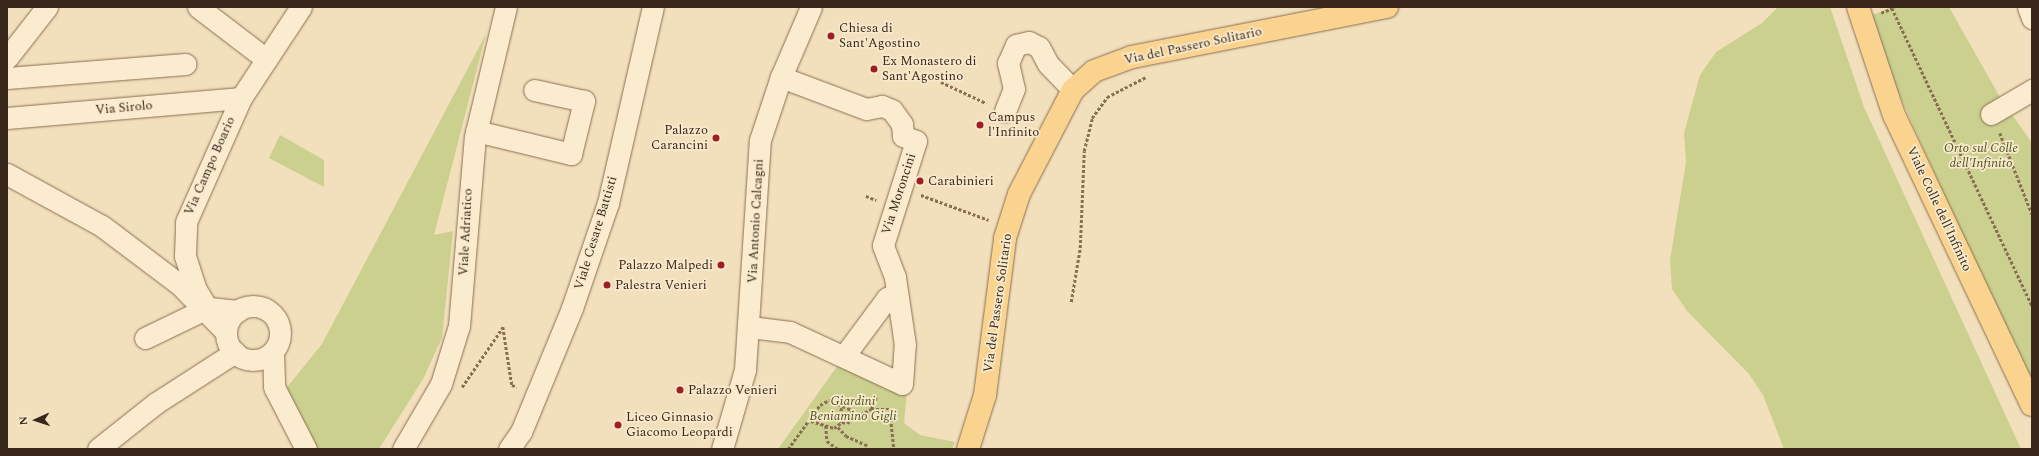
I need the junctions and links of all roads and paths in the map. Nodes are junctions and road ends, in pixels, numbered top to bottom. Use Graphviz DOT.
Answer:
graph roads {
  1 [pos="46,7"];
  2 [pos="198,7"];
  3 [pos="301,7"];
  4 [pos="506,7"];
  5 [pos="653,7"];
  6 [pos="811,7"];
  7 [pos="1387,7"];
  8 [pos="1858,7"];
  9 [pos="2028,7"];
  10 [pos="1892,8"];
  11 [pos="2032,18"];
  12 [pos="7,58"];
  13 [pos="266,59"];
  14 [pos="185,64"];
  15 [pos="1152,76"];
  16 [pos="781,77"];
  17 [pos="7,78"];
  18 [pos="941,82"];
  19 [pos="534,90"];
  20 [pos="1072,90"];
  21 [pos="2032,90"];
  22 [pos="241,98"];
  23 [pos="1004,112"];
  24 [pos="1992,114"];
  25 [pos="7,118"];
  26 [pos="476,131"];
  27 [pos="7,174"];
  28 [pos="900,187"];
  29 [pos="2032,214"];
  30 [pos="1009,227"];
  31 [pos="898,293"];
  32 [pos="1071,302"];
  33 [pos="2032,306"];
  34 [pos="207,308"];
  35 [pos="238,311"];
  36 [pos="750,327"];
  37 [pos="226,332"];
  38 [pos="145,338"];
  39 [pos="273,352"];
  40 [pos="244,356"];
  41 [pos="844,356"];
  42 [pos="441,384"];
  43 [pos="274,386"];
  44 [pos="536,394"];
  45 [pos="2032,405"];
  46 [pos="842,408"];
  47 [pos="856,417"];
  48 [pos="811,421"];
  49 [pos="842,422"];
  50 [pos="826,426"];
  51 [pos="838,427"];
  52 [pos="728,446"];
  53 [pos="868,446"];
  54 [pos="305,448"];
  55 [pos="98,449"];
  56 [pos="403,449"];
  57 [pos="509,449"];
  58 [pos="788,449"];
  59 [pos="838,449"];
  60 [pos="894,449"];
  61 [pos="968,449"];
  1 -- 12 [label="street"];
  2 -- 13 [label="street"];
  3 -- 13 [label="street, Via Campo Boario"];
  4 -- 26 [label="street, Viale Adriatico"];
  5 -- 44 [label="street, Viale Cesare Battisti"];
  6 -- 16 [label="street, Via Antonio Calcagni"];
  7 -- 20 [label="main road, Via del Passero Solitario"];
  8 -- 45 [label="main road, Viale Colle dell'Infinito"];
  9 -- 11 [label="street"];
  10 -- 33 [label="path"];
  13 -- 22 [label="street, Via Campo Boario"];
  14 -- 17 [label="street"];
  15 -- 32 [label="path"];
  16 -- 28 [label="street, Via Moroncini"];
  16 -- 36 [label="street, Via Antonio Calcagni"];
  18 -- 23 [label="path"];
  19 -- 26 [label="street"];
  20 -- 23 [label="street"];
  20 -- 30 [label="main road, Via del Passero Solitario"];
  21 -- 24 [label="street"];
  22 -- 25 [label="street, Via Sirolo"];
  22 -- 34 [label="street, Via Campo Boario"];
  24 -- 29 [label="path"];
  26 -- 42 [label="street, Viale Adriatico"];
  27 -- 34 [label="street"];
  28 -- 30 [label="path"];
  28 -- 31 [label="street, Via Moroncini"];
  30 -- 61 [label="main road, Via del Passero Solitario"];
  31 -- 41 [label="street"];
  31 -- 41 [label="street, Via Moroncini"];
  34 -- 35 [label="street"];
  34 -- 37 [label="street"];
  34 -- 38 [label="street"];
  35 -- 37 [label="street"];
  35 -- 39 [label="street"];
  36 -- 41 [label="street, Via Moroncini"];
  36 -- 52 [label="street, Via Antonio Calcagni"];
  37 -- 40 [label="street"];
  39 -- 40 [label="street"];
  39 -- 43 [label="street"];
  40 -- 43 [label="street"];
  40 -- 55 [label="street"];
  42 -- 44 [label="path"];
  42 -- 56 [label="street, Viale Adriatico"];
  43 -- 54 [label="street"];
  44 -- 57 [label="street, Viale Cesare Battisti"];
  46 -- 47 [label="path"];
  46 -- 48 [label="path"];
  46 -- 49 [label="path"];
  47 -- 49 [label="path"];
  47 -- 60 [label="path"];
  48 -- 50 [label="path"];
  48 -- 58 [label="path"];
  49 -- 51 [label="path"];
  50 -- 51 [label="path"];
  50 -- 59 [label="path"];
  51 -- 53 [label="path"];
}
